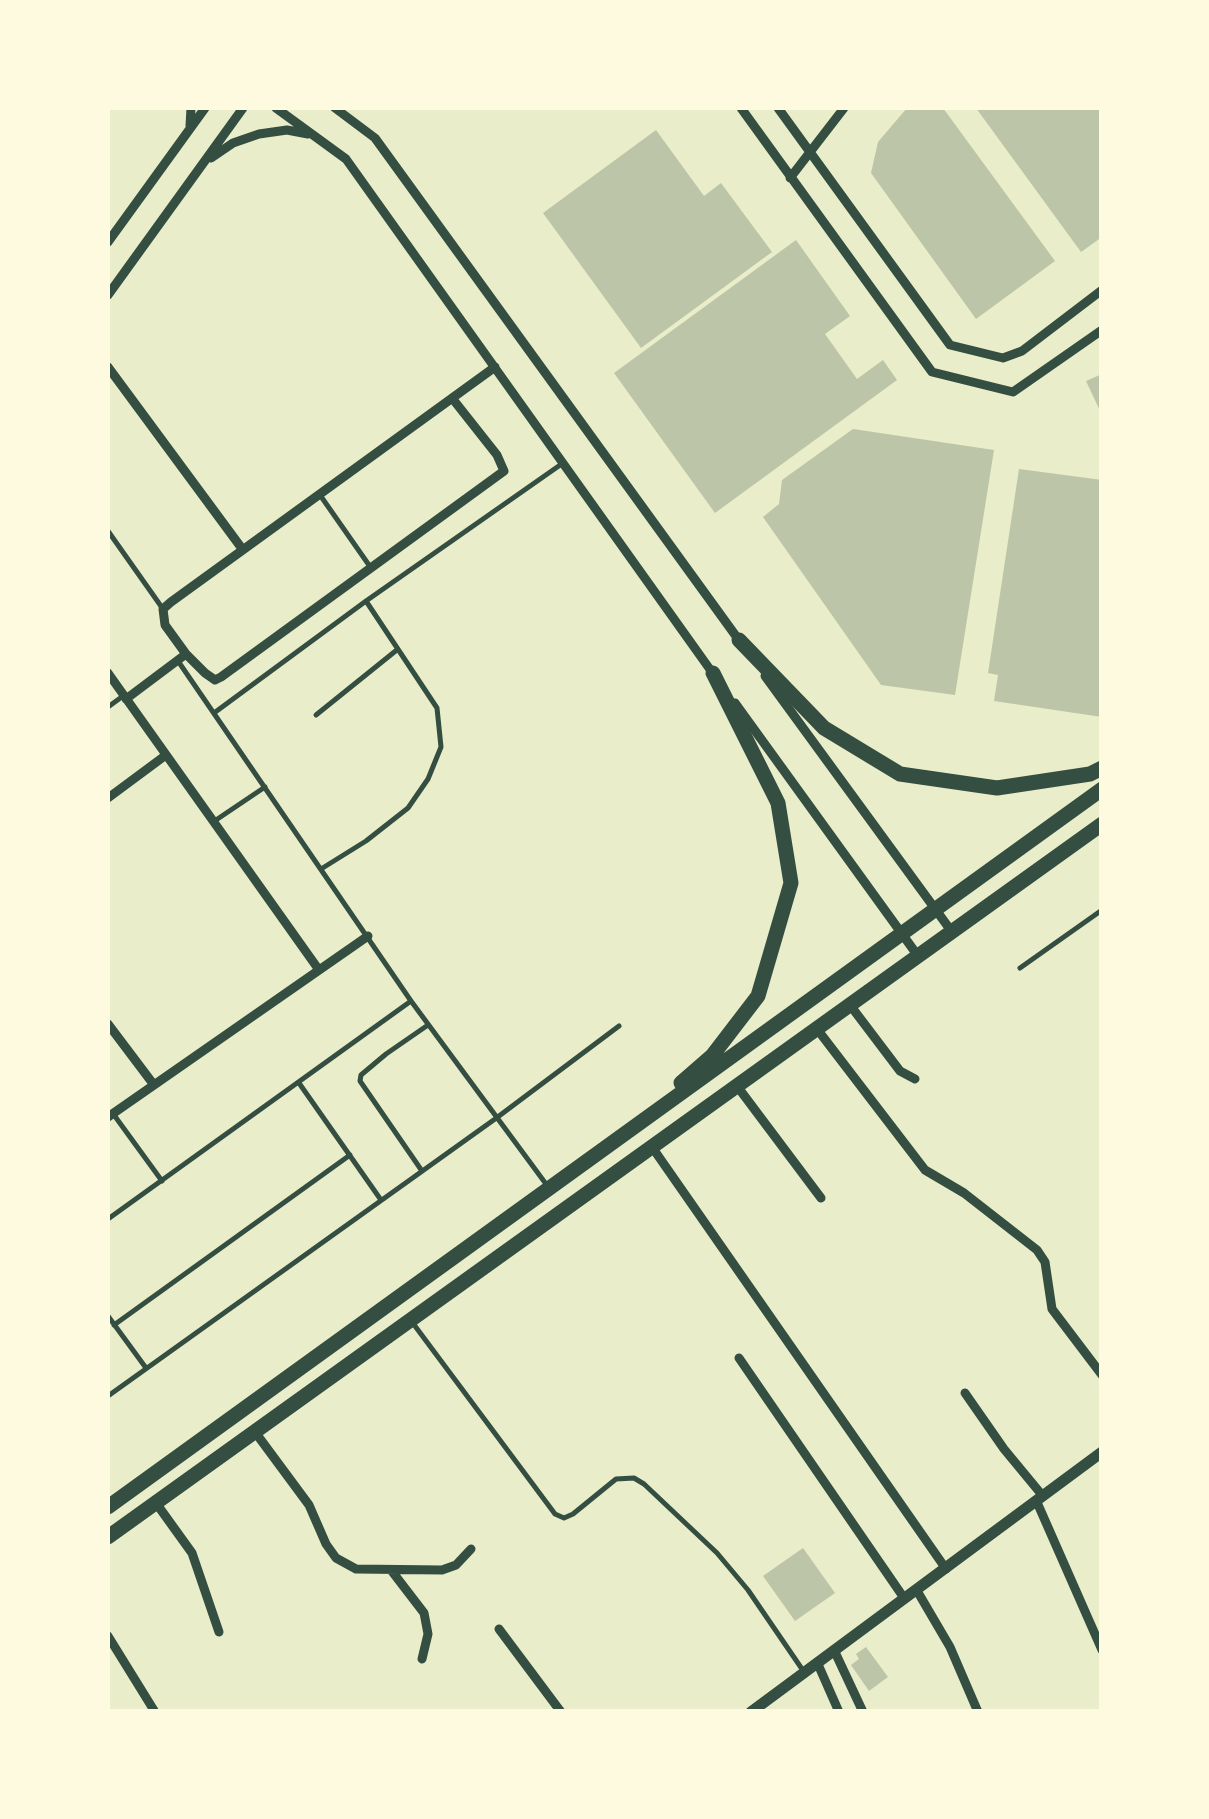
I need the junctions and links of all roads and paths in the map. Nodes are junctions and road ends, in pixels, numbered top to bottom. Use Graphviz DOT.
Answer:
graph roads {
  1 [pos="191,108"];
  2 [pos="205,108"];
  3 [pos="244,108"];
  4 [pos="276,108"];
  5 [pos="336,108"];
  6 [pos="742,108"];
  7 [pos="778,108"];
  8 [pos="844,108"];
  9 [pos="190,129"];
  10 [pos="316,136"];
  11 [pos="810,154"];
  12 [pos="202,164"];
  13 [pos="790,178"];
  14 [pos="108,242"];
  15 [pos="1102,290"];
  16 [pos="108,295"];
  17 [pos="1102,330"];
  18 [pos="108,367"];
  19 [pos="495,367"];
  20 [pos="452,398"];
  21 [pos="563,463"];
  22 [pos="320,495"];
  23 [pos="108,532"];
  24 [pos="242,550"];
  25 [pos="371,568"];
  26 [pos="366,601"];
  27 [pos="167,605"];
  28 [pos="739,640"];
  29 [pos="398,649"];
  30 [pos="182,658"];
  31 [pos="713,673"];
  32 [pos="108,674"];
  33 [pos="124,697"];
  34 [pos="108,707"];
  35 [pos="214,713"];
  36 [pos="316,716"];
  37 [pos="166,755"];
  38 [pos="1102,768"];
  39 [pos="265,787"];
  40 [pos="1102,790"];
  41 [pos="108,798"];
  42 [pos="213,822"];
  43 [pos="1100,829"];
  44 [pos="321,869"];
  45 [pos="935,910"];
  46 [pos="1102,910"];
  47 [pos="952,932"];
  48 [pos="903,933"];
  49 [pos="368,936"];
  50 [pos="918,956"];
  51 [pos="1020,968"];
  52 [pos="319,970"];
  53 [pos="410,1002"];
  54 [pos="850,1005"];
  55 [pos="108,1024"];
  56 [pos="428,1025"];
  57 [pos="619,1026"];
  58 [pos="817,1029"];
  59 [pos="915,1079"];
  60 [pos="299,1084"];
  61 [pos="154,1085"];
  62 [pos="737,1086"];
  63 [pos="110,1115"];
  64 [pos="495,1119"];
  65 [pos="610,1145"];
  66 [pos="652,1147"];
  67 [pos="350,1155"];
  68 [pos="422,1170"];
  69 [pos="162,1181"];
  70 [pos="548,1186"];
  71 [pos="822,1198"];
  72 [pos="381,1200"];
  73 [pos="108,1220"];
  74 [pos="108,1316"];
  75 [pos="410,1320"];
  76 [pos="114,1325"];
  77 [pos="739,1358"];
  78 [pos="146,1368"];
  79 [pos="1102,1375"];
  80 [pos="965,1393"];
  81 [pos="108,1396"];
  82 [pos="254,1432"];
  83 [pos="1102,1452"];
  84 [pos="1039,1498"];
  85 [pos="156,1503"];
  86 [pos="108,1507"];
  87 [pos="108,1538"];
  88 [pos="471,1548"];
  89 [pos="946,1568"];
  90 [pos="391,1570"];
  91 [pos="916,1589"];
  92 [pos="904,1598"];
  93 [pos="498,1629"];
  94 [pos="219,1632"];
  95 [pos="108,1636"];
  96 [pos="834,1650"];
  97 [pos="1102,1650"];
  98 [pos="422,1659"];
  99 [pos="817,1662"];
  100 [pos="804,1672"];
  101 [pos="155,1712"];
  102 [pos="561,1712"];
  103 [pos="751,1712"];
  104 [pos="839,1712"];
  105 [pos="864,1712"];
  106 [pos="978,1712"];
  1 -- 9 [label="street"];
  2 -- 9 [label="street"];
  3 -- 12 [label="street"];
  4 -- 10 [label="street"];
  5 -- 28 [label="street"];
  6 -- 13 [label="street"];
  7 -- 11 [label="street"];
  8 -- 11 [label="street"];
  9 -- 14 [label="street"];
  10 -- 12 [label="street"];
  10 -- 19 [label="street"];
  11 -- 13 [label="street"];
  11 -- 15 [label="street"];
  12 -- 16 [label="street"];
  13 -- 17 [label="street"];
  18 -- 24 [label="street"];
  19 -- 20 [label="street"];
  19 -- 21 [label="street"];
  20 -- 22 [label="street"];
  20 -- 25 [label="street"];
  21 -- 26 [label="lane"];
  21 -- 31 [label="street"];
  22 -- 24 [label="street"];
  22 -- 25 [label="lane"];
  23 -- 27 [label="lane"];
  24 -- 27 [label="street"];
  25 -- 30 [label="street"];
  26 -- 29 [label="lane"];
  26 -- 35 [label="lane"];
  27 -- 30 [label="street"];
  28 -- 38 [label="highway"];
  28 -- 45 [label="street"];
  29 -- 36 [label="lane"];
  29 -- 44 [label="lane"];
  30 -- 33 [label="street"];
  30 -- 35 [label="lane"];
  31 -- 48 [label="street"];
  31 -- 65 [label="highway"];
  32 -- 33 [label="street"];
  33 -- 34 [label="lane"];
  33 -- 37 [label="street"];
  35 -- 39 [label="lane"];
  37 -- 41 [label="street"];
  37 -- 42 [label="street"];
  39 -- 42 [label="lane"];
  39 -- 44 [label="lane"];
  40 -- 45 [label="highway"];
  42 -- 52 [label="street"];
  43 -- 47 [label="highway"];
  44 -- 49 [label="lane"];
  45 -- 47 [label="street"];
  45 -- 48 [label="highway"];
  46 -- 51 [label="lane"];
  47 -- 50 [label="highway"];
  48 -- 50 [label="street"];
  48 -- 65 [label="highway"];
  49 -- 52 [label="street"];
  49 -- 53 [label="lane"];
  50 -- 54 [label="highway"];
  52 -- 61 [label="street"];
  53 -- 56 [label="lane"];
  53 -- 60 [label="lane"];
  54 -- 58 [label="highway"];
  54 -- 59 [label="street"];
  55 -- 61 [label="street"];
  56 -- 64 [label="lane"];
  56 -- 68 [label="lane"];
  57 -- 64 [label="lane"];
  58 -- 62 [label="highway"];
  58 -- 79 [label="street"];
  60 -- 67 [label="lane"];
  60 -- 69 [label="lane"];
  61 -- 63 [label="street"];
  62 -- 66 [label="highway"];
  62 -- 71 [label="street"];
  63 -- 69 [label="lane"];
  64 -- 68 [label="lane"];
  64 -- 70 [label="lane"];
  65 -- 70 [label="highway"];
  66 -- 75 [label="highway"];
  66 -- 89 [label="street"];
  67 -- 72 [label="lane"];
  67 -- 76 [label="lane"];
  68 -- 72 [label="lane"];
  69 -- 73 [label="lane"];
  70 -- 86 [label="highway"];
  72 -- 78 [label="lane"];
  74 -- 76 [label="lane"];
  75 -- 82 [label="highway"];
  75 -- 100 [label="lane"];
  76 -- 78 [label="lane"];
  77 -- 92 [label="street"];
  78 -- 81 [label="lane"];
  80 -- 84 [label="street"];
  82 -- 85 [label="highway"];
  82 -- 90 [label="street"];
  83 -- 84 [label="street"];
  84 -- 89 [label="street"];
  84 -- 97 [label="street"];
  85 -- 87 [label="highway"];
  85 -- 94 [label="street"];
  88 -- 90 [label="street"];
  89 -- 91 [label="street"];
  90 -- 98 [label="street"];
  91 -- 92 [label="street"];
  91 -- 106 [label="street"];
  92 -- 96 [label="street"];
  93 -- 102 [label="street"];
  95 -- 101 [label="street"];
  96 -- 99 [label="street"];
  96 -- 105 [label="street"];
  99 -- 100 [label="street"];
  99 -- 104 [label="street"];
  100 -- 103 [label="street"];
}
